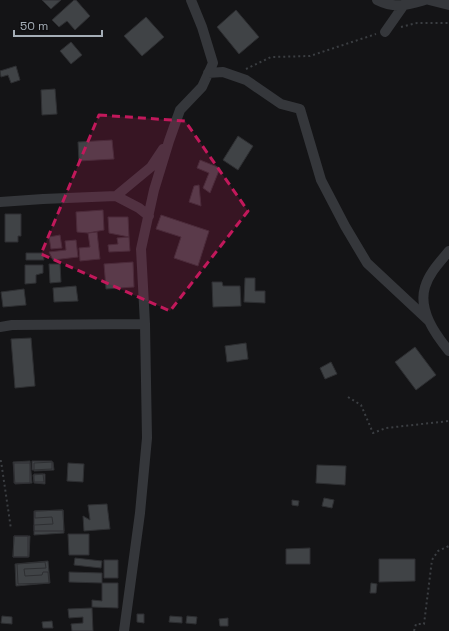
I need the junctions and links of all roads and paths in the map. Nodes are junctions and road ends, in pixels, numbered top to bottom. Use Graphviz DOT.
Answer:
graph roads {
  1 [pos="191,0"];
  2 [pos="377,0"];
  3 [pos="425,0"];
  4 [pos="429,0"];
  5 [pos="406,3"];
  6 [pos="449,5"];
  7 [pos="449,23"];
  8 [pos="385,32"];
  9 [pos="208,73"];
  10 [pos="233,76"];
  11 [pos="169,141"];
  12 [pos="116,196"];
  13 [pos="0,202"];
  14 [pos="149,216"];
  15 [pos="449,251"];
  16 [pos="428,320"];
  17 [pos="145,324"];
  18 [pos="0,327"];
  19 [pos="449,351"];
  20 [pos="348,397"];
  21 [pos="449,421"];
  22 [pos="0,461"];
  23 [pos="10,529"];
  24 [pos="449,546"];
  25 [pos="124,631"];
  26 [pos="414,631"];
  1 -- 9 [label="street"];
  2 -- 5 [label="street"];
  3 -- 5 [label="street"];
  4 -- 6 [label="street"];
  5 -- 8 [label="street"];
  7 -- 8 [label="path"];
  8 -- 10 [label="path"];
  9 -- 10 [label="street"];
  9 -- 11 [label="street"];
  10 -- 16 [label="street"];
  11 -- 12 [label="street"];
  11 -- 14 [label="street"];
  12 -- 13 [label="street"];
  12 -- 14 [label="street"];
  14 -- 17 [label="street"];
  15 -- 16 [label="street"];
  16 -- 19 [label="street"];
  17 -- 18 [label="street"];
  17 -- 25 [label="street"];
  20 -- 21 [label="path"];
  22 -- 23 [label="path"];
  24 -- 26 [label="path"];
}
